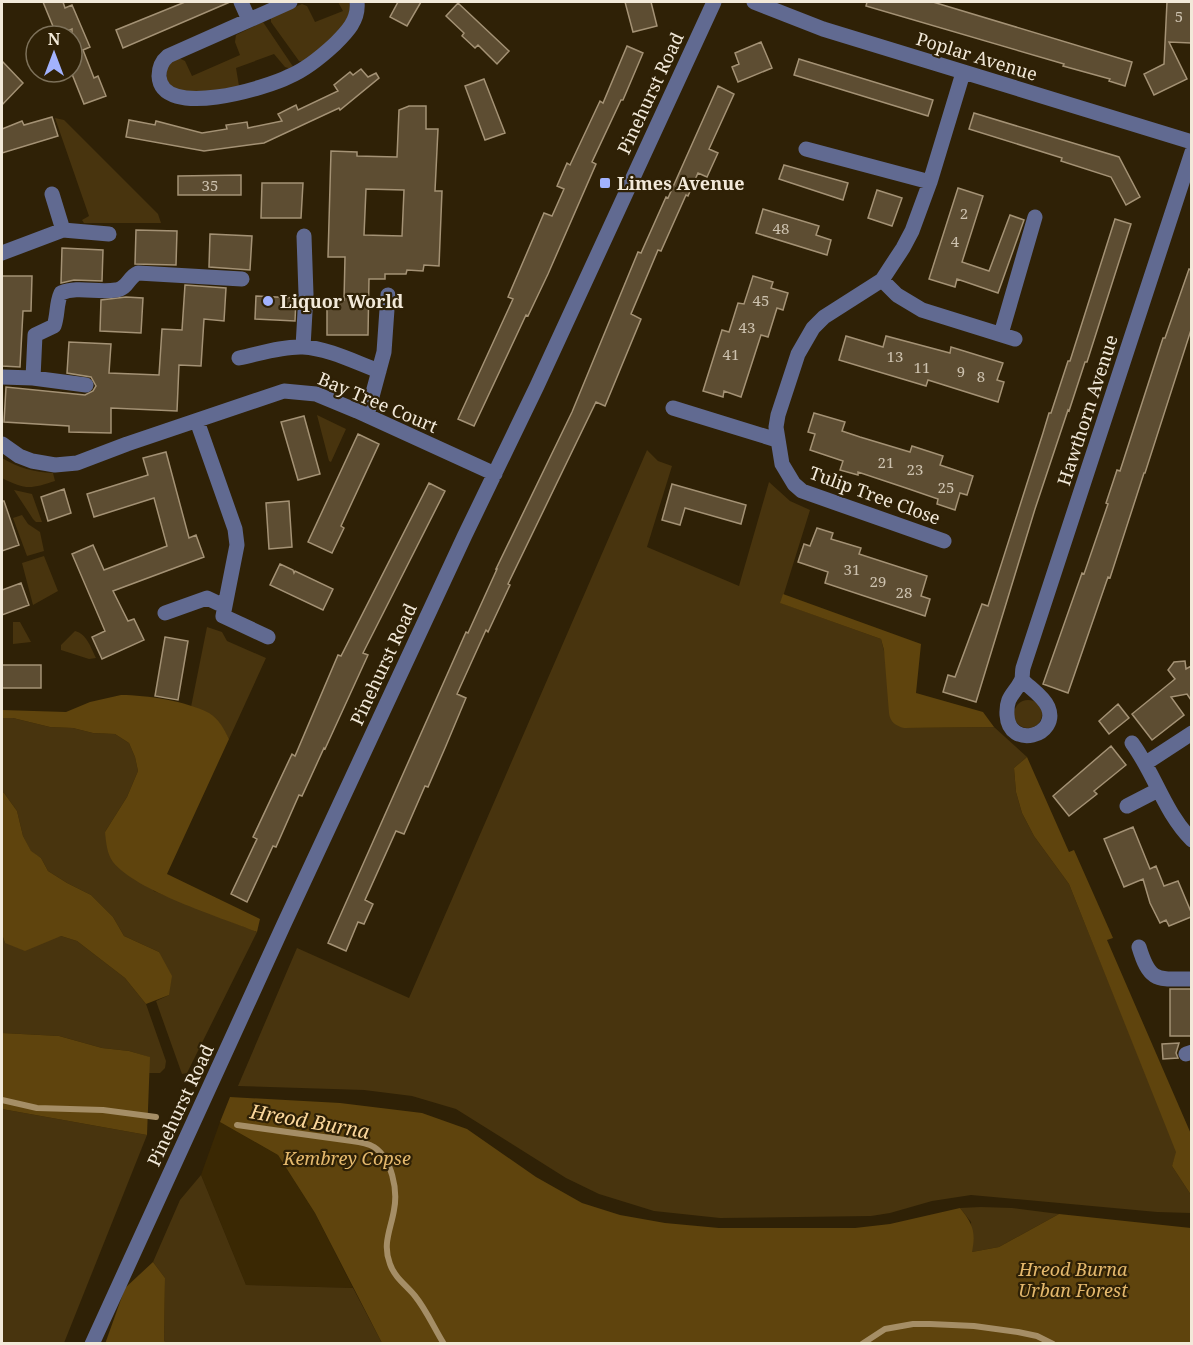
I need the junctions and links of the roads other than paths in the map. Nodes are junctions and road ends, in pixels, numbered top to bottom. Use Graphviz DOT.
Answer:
graph roads {
  1 [pos="241,2"];
  2 [pos="290,2"];
  3 [pos="357,2"];
  4 [pos="714,2"];
  5 [pos="754,2"];
  6 [pos="249,20"];
  7 [pos="963,73"];
  8 [pos="1191,142"];
  9 [pos="806,149"];
  10 [pos="1191,152"];
  11 [pos="930,182"];
  12 [pos="52,194"];
  13 [pos="1035,217"];
  14 [pos="63,231"];
  15 [pos="109,234"];
  16 [pos="304,236"];
  17 [pos="2,253"];
  18 [pos="242,279"];
  19 [pos="882,280"];
  20 [pos="388,295"];
  21 [pos="303,347"];
  22 [pos="239,358"];
  23 [pos="380,370"];
  24 [pos="2,377"];
  25 [pos="33,378"];
  26 [pos="86,385"];
  27 [pos="673,408"];
  28 [pos="367,415"];
  29 [pos="196,420"];
  30 [pos="777,440"];
  31 [pos="2,444"];
  32 [pos="495,474"];
  33 [pos="944,541"];
  34 [pos="223,611"];
  35 [pos="165,613"];
  36 [pos="268,637"];
  37 [pos="1022,680"];
  38 [pos="1191,733"];
  39 [pos="1132,743"];
  40 [pos="1146,763"];
  41 [pos="1158,790"];
  42 [pos="1128,806"];
  43 [pos="1191,840"];
  44 [pos="1139,947"];
  45 [pos="1191,979"];
  46 [pos="92,1344"];
  1 -- 6 [label="street"];
  2 -- 6 [label="street"];
  3 -- 6 [label="street"];
  4 -- 32 [label="street, Pinehurst Road"];
  5 -- 7 [label="street, Poplar Avenue"];
  7 -- 8 [label="street, Poplar Avenue"];
  7 -- 11 [label="street, Tulip Tree Close"];
  9 -- 11 [label="street"];
  10 -- 37 [label="street, Hawthorn Avenue"];
  11 -- 19 [label="street, Tulip Tree Close"];
  12 -- 14 [label="street"];
  13 -- 19 [label="street"];
  14 -- 15 [label="street"];
  14 -- 17 [label="street"];
  16 -- 21 [label="street"];
  18 -- 25 [label="street"];
  19 -- 30 [label="street, Tulip Tree Close"];
  20 -- 23 [label="street"];
  21 -- 22 [label="street"];
  21 -- 23 [label="street"];
  23 -- 28 [label="street"];
  24 -- 25 [label="street"];
  25 -- 26 [label="street"];
  27 -- 30 [label="street"];
  28 -- 29 [label="street, Bay Tree Court"];
  28 -- 32 [label="street, Bay Tree Court"];
  29 -- 31 [label="street, Bay Tree Court"];
  29 -- 34 [label="street"];
  30 -- 33 [label="street, Tulip Tree Close"];
  32 -- 46 [label="street, Pinehurst Road"];
  34 -- 35 [label="street"];
  34 -- 36 [label="street"];
  38 -- 40 [label="street"];
  39 -- 40 [label="street"];
  40 -- 41 [label="street"];
  41 -- 42 [label="street"];
  41 -- 43 [label="street"];
  44 -- 45 [label="street"];
}
